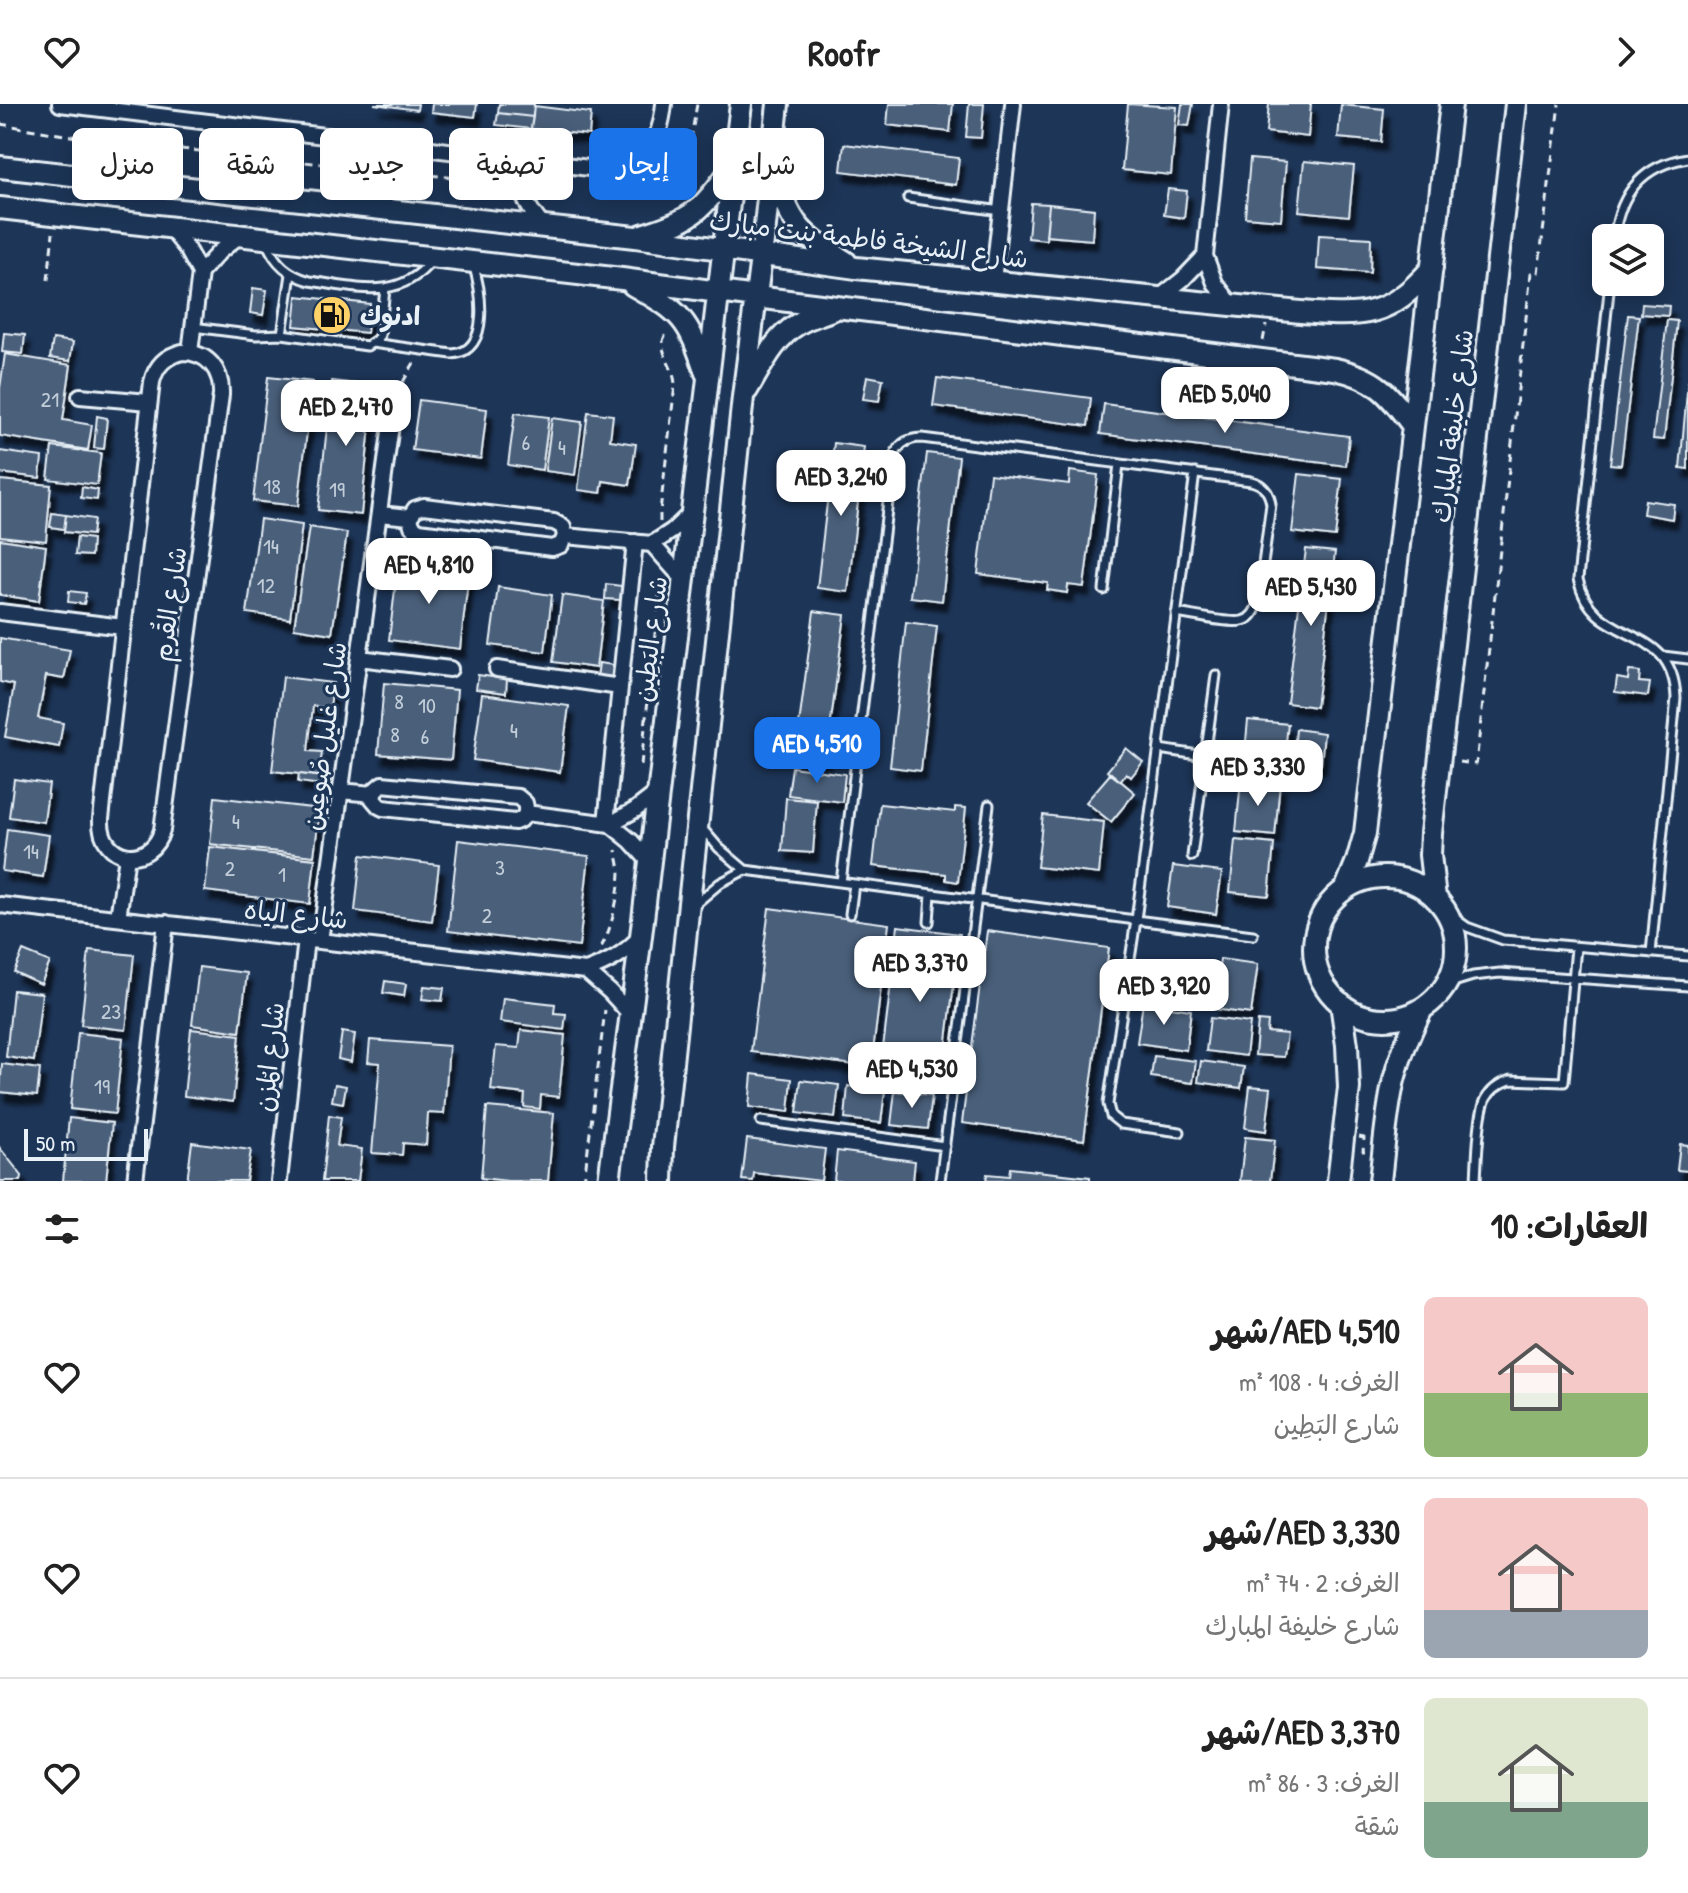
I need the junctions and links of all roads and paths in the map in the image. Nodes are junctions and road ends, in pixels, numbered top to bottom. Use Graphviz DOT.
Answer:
graph roads {
  1 [pos="60,104"];
  2 [pos="664,104"];
  3 [pos="697,104"];
  4 [pos="741,104"];
  5 [pos="778,104"];
  6 [pos="1013,104"];
  7 [pos="1221,104"];
  8 [pos="1451,104"];
  9 [pos="1516,104"];
  10 [pos="1559,104"];
  11 [pos="0,124"];
  12 [pos="661,128"];
  13 [pos="693,128"];
  14 [pos="738,128"];
  15 [pos="775,128"];
  16 [pos="449,151"];
  17 [pos="1688,158"];
  18 [pos="0,167"];
  19 [pos="449,178"];
  20 [pos="713,194"];
  21 [pos="908,198"];
  22 [pos="525,200"];
  23 [pos="730,200"];
  24 [pos="767,200"];
  25 [pos="783,200"];
  26 [pos="0,208"];
  27 [pos="1001,211"];
  28 [pos="55,215"];
  29 [pos="1616,224"];
  30 [pos="544,227"];
  31 [pos="170,228"];
  32 [pos="240,235"];
  33 [pos="265,237"];
  34 [pos="635,237"];
  35 [pos="724,248"];
  36 [pos="760,253"];
  37 [pos="1205,256"];
  38 [pos="433,258"];
  39 [pos="472,262"];
  40 [pos="856,268"];
  41 [pos="1432,268"];
  42 [pos="200,273"];
  43 [pos="291,274"];
  44 [pos="622,279"];
  45 [pos="48,280"];
  46 [pos="993,281"];
  47 [pos="385,289"];
  48 [pos="718,292"];
  49 [pos="1608,296"];
  50 [pos="756,297"];
  51 [pos="1159,298"];
  52 [pos="1232,305"];
  53 [pos="839,307"];
  54 [pos="1269,309"];
  55 [pos="193,327"];
  56 [pos="674,327"];
  57 [pos="282,334"];
  58 [pos="372,343"];
  59 [pos="190,352"];
  60 [pos="415,360"];
  61 [pos="1260,360"];
  62 [pos="708,378"];
  63 [pos="80,396"];
  64 [pos="395,396"];
  65 [pos="743,397"];
  66 [pos="149,402"];
  67 [pos="1413,426"];
  68 [pos="1119,464"];
  69 [pos="1195,473"];
  70 [pos="691,513"];
  71 [pos="379,514"];
  72 [pos="410,517"];
  73 [pos="565,536"];
  74 [pos="635,542"];
  75 [pos="652,544"];
  76 [pos="661,579"];
  77 [pos="683,579"];
  78 [pos="1104,590"];
  79 [pos="0,612"];
  80 [pos="1176,613"];
  81 [pos="123,627"];
  82 [pos="1663,656"];
  83 [pos="359,658"];
  84 [pos="1688,659"];
  85 [pos="450,669"];
  86 [pos="497,669"];
  87 [pos="1216,675"];
  88 [pos="620,687"];
  89 [pos="1159,749"];
  90 [pos="1205,756"];
  91 [pos="1439,759"];
  92 [pos="641,765"];
  93 [pos="340,791"];
  94 [pos="657,793"];
  95 [pos="373,794"];
  96 [pos="989,805"];
  97 [pos="526,813"];
  98 [pos="698,822"];
  99 [pos="608,823"];
  100 [pos="127,856"];
  101 [pos="1192,856"];
  102 [pos="649,861"];
  103 [pos="745,870"];
  104 [pos="841,882"];
  105 [pos="854,884"];
  106 [pos="1346,888"];
  107 [pos="931,894"];
  108 [pos="976,900"];
  109 [pos="0,905"];
  110 [pos="1441,905"];
  111 [pos="689,910"];
  112 [pos="850,914"];
  113 [pos="118,918"];
  114 [pos="1136,920"];
  115 [pos="929,922"];
  116 [pos="166,923"];
  117 [pos="1253,935"];
  118 [pos="641,936"];
  119 [pos="313,940"];
  120 [pos="1576,947"];
  121 [pos="1651,953"];
  122 [pos="1688,956"];
  123 [pos="586,971"];
  124 [pos="1573,977"];
  125 [pos="1447,984"];
  126 [pos="1688,986"];
  127 [pos="1341,1003"];
  128 [pos="1422,1009"];
  129 [pos="631,1015"];
  130 [pos="761,1121"];
  131 [pos="1180,1132"];
  132 [pos="1343,1136"];
  133 [pos="945,1146"];
  134 [pos="663,1147"];
  135 [pos="1384,1153"];
  136 [pos="135,1181"];
  137 [pos="279,1181"];
  138 [pos="609,1181"];
  139 [pos="653,1181"];
  140 [pos="662,1181"];
  141 [pos="940,1181"];
  142 [pos="1338,1181"];
  143 [pos="1380,1181"];
  144 [pos="1476,1181"];
  1 -- 16 [label="street"];
  2 -- 12 [label="street"];
  3 -- 13 [label="path"];
  4 -- 14 [label="main road, شارع البَطِين"];
  5 -- 15 [label="main road"];
  6 -- 27 [label="street"];
  7 -- 37 [label="street"];
  8 -- 41 [label="main road, شارع خليفة المبارك"];
  9 -- 91 [label="main road, شارع خليفة المبارك"];
  10 -- 91 [label="path"];
  11 -- 19 [label="path"];
  17 -- 29 [label="lane"];
  18 -- 30 [label="main road, شارع الشيخة فاطمة بنت مبارك"];
  20 -- 34 [label="main road"];
  21 -- 27 [label="lane"];
  22 -- 30 [label="street"];
  23 -- 35 [label="main road, شارع البَطِين"];
  24 -- 36 [label="main road"];
  25 -- 40 [label="main road"];
  26 -- 28 [label="main road"];
  27 -- 46 [label="street"];
  28 -- 31 [label="main road"];
  28 -- 45 [label="path"];
  30 -- 34 [label="main road, شارع الشيخة فاطمة بنت مبارك"];
  31 -- 32 [label="main road"];
  31 -- 42 [label="street"];
  32 -- 33 [label="main road"];
  32 -- 42 [label="street"];
  33 -- 38 [label="main road"];
  33 -- 43 [label="lane"];
  34 -- 35 [label="main road, شارع الشيخة فاطمة بنت مبارك"];
  35 -- 36 [label="main road, شارع الشيخة فاطمة بنت مبارك"];
  35 -- 48 [label="main road, شارع البَطِين"];
  36 -- 40 [label="main road, شارع الشيخة فاطمة بنت مبارك"];
  36 -- 50 [label="main road"];
  37 -- 51 [label="street"];
  37 -- 52 [label="street"];
  38 -- 39 [label="main road"];
  38 -- 47 [label="lane"];
  39 -- 44 [label="main road"];
  39 -- 58 [label="lane"];
  40 -- 46 [label="main road, شارع الشيخة فاطمة بنت مبارك"];
  41 -- 54 [label="main road, شارع الشيخة فاطمة بنت مبارك"];
  41 -- 67 [label="main road, شارع خليفة المبارك"];
  42 -- 55 [label="street"];
  43 -- 47 [label="lane"];
  43 -- 57 [label="lane"];
  44 -- 48 [label="main road"];
  44 -- 62 [label="main road"];
  46 -- 51 [label="main road, شارع الشيخة فاطمة بنت مبارك"];
  47 -- 58 [label="lane"];
  48 -- 50 [label="main road"];
  48 -- 62 [label="main road, شارع البَطِين"];
  49 -- 82 [label="lane"];
  50 -- 53 [label="main road"];
  50 -- 65 [label="main road"];
  51 -- 52 [label="main road, شارع الشيخة فاطمة بنت مبارك"];
  52 -- 54 [label="main road, شارع الشيخة فاطمة بنت مبارك"];
  53 -- 61 [label="main road"];
  53 -- 65 [label="main road"];
  54 -- 61 [label="path"];
  55 -- 57 [label="lane"];
  55 -- 59 [label="street"];
  56 -- 75 [label="path"];
  57 -- 58 [label="lane"];
  59 -- 66 [label="street, شارع القُرم"];
  59 -- 100 [label="street, شارع القُرم"];
  60 -- 64 [label="path"];
  61 -- 67 [label="main road"];
  62 -- 70 [label="main road, شارع البَطِين"];
  63 -- 66 [label="street"];
  64 -- 71 [label="street, شارع غليل صُوعِين"];
  65 -- 98 [label="main road"];
  66 -- 81 [label="street, شارع القُرم"];
  67 -- 106 [label="main road, شارع خليفة المبارك"];
  68 -- 69 [label="lane"];
  68 -- 78 [label="lane"];
  68 -- 104 [label="lane"];
  69 -- 80 [label="lane"];
  69 -- 80 [label="lane"];
  70 -- 75 [label="street"];
  70 -- 77 [label="main road, شارع البَطِين"];
  71 -- 72 [label="street"];
  71 -- 83 [label="street, شارع غليل صُوعِين"];
  72 -- 73 [label="street"];
  72 -- 73 [label="street"];
  73 -- 74 [label="street"];
  74 -- 75 [label="street"];
  74 -- 88 [label="street"];
  75 -- 77 [label="street"];
  76 -- 92 [label="path"];
  77 -- 94 [label="main road, شارع البَطِين"];
  79 -- 81 [label="street"];
  80 -- 89 [label="lane"];
  81 -- 100 [label="street, شارع القُرم"];
  82 -- 84 [label="lane"];
  82 -- 121 [label="lane"];
  83 -- 85 [label="street"];
  83 -- 93 [label="street, شارع غليل صُوعِين"];
  86 -- 88 [label="street"];
  87 -- 90 [label="lane"];
  88 -- 99 [label="street"];
  89 -- 90 [label="lane"];
  89 -- 114 [label="lane"];
  90 -- 101 [label="lane"];
  91 -- 110 [label="main road, شارع خليفة المبارك"];
  93 -- 95 [label="street"];
  93 -- 119 [label="street, شارع غليل صُوعِين"];
  94 -- 99 [label="street"];
  94 -- 102 [label="main road, شارع البَطِين"];
  95 -- 97 [label="street"];
  95 -- 97 [label="street"];
  96 -- 108 [label="lane"];
  97 -- 99 [label="street"];
  98 -- 103 [label="lane"];
  98 -- 111 [label="main road"];
  99 -- 102 [label="street"];
  100 -- 113 [label="street"];
  102 -- 118 [label="main road, شارع البَطِين"];
  103 -- 104 [label="lane"];
  103 -- 111 [label="lane"];
  104 -- 105 [label="lane"];
  105 -- 107 [label="lane"];
  105 -- 112 [label="lane"];
  106 -- 110 [label="main road"];
  106 -- 127 [label="main road"];
  107 -- 108 [label="lane"];
  107 -- 115 [label="lane"];
  108 -- 114 [label="lane"];
  108 -- 133 [label="lane"];
  109 -- 113 [label="street, شارع الياه"];
  110 -- 120 [label="lane"];
  110 -- 125 [label="main road"];
  111 -- 134 [label="main road"];
  113 -- 116 [label="street, شارع الياه"];
  114 -- 117 [label="lane"];
  114 -- 131 [label="lane"];
  116 -- 119 [label="street, شارع الياه"];
  116 -- 136 [label="street"];
  118 -- 123 [label="street"];
  118 -- 129 [label="main road, شارع البَطِين"];
  119 -- 123 [label="street, شارع الياه"];
  119 -- 137 [label="street, شارع المُزن"];
  120 -- 121 [label="lane"];
  120 -- 124 [label="lane"];
  121 -- 122 [label="lane"];
  123 -- 129 [label="street"];
  124 -- 125 [label="lane"];
  124 -- 126 [label="lane"];
  124 -- 144 [label="lane"];
  125 -- 128 [label="main road"];
  127 -- 128 [label="main road"];
  127 -- 132 [label="main road"];
  128 -- 135 [label="main road"];
  129 -- 138 [label="main road, شارع البَطِين"];
  130 -- 133 [label="lane"];
  132 -- 135 [label="path"];
  132 -- 142 [label="main road"];
  133 -- 141 [label="lane"];
  134 -- 139 [label="main road"];
  134 -- 140 [label="main road"];
  135 -- 143 [label="main road"];
}
